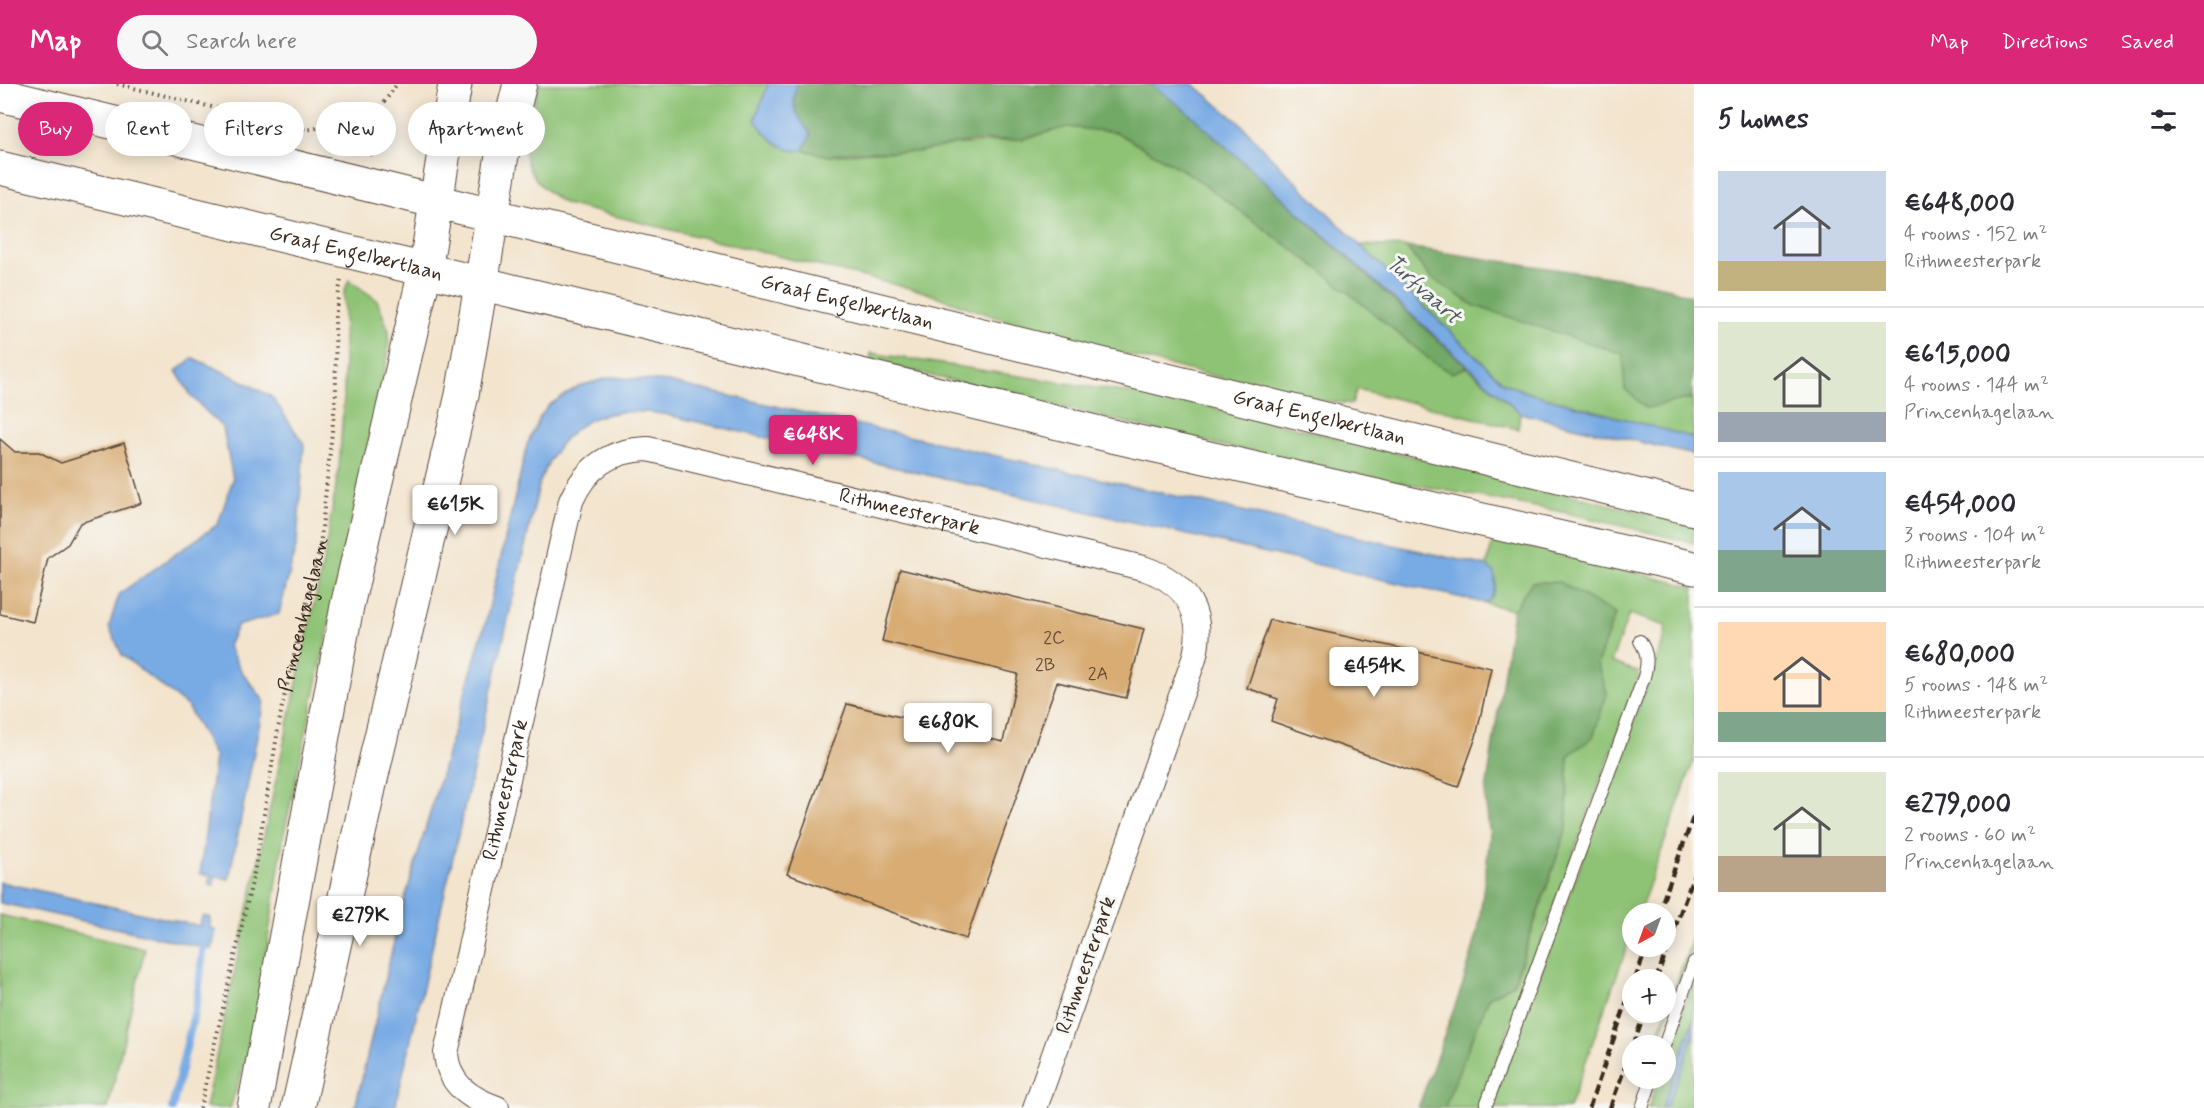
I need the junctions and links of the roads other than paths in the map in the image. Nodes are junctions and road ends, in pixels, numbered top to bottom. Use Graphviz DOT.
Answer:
graph roads {
  1 [pos="455,84"];
  2 [pos="520,84"];
  3 [pos="0,96"];
  4 [pos="0,168"];
  5 [pos="435,202"];
  6 [pos="492,216"];
  7 [pos="424,271"];
  8 [pos="481,285"];
  9 [pos="1694,508"];
  10 [pos="1694,568"];
  11 [pos="1640,641"];
  12 [pos="1694,962"];
  13 [pos="1668,1035"];
  14 [pos="1648,1089"];
  15 [pos="254,1108"];
  16 [pos="298,1108"];
  17 [pos="497,1108"];
  18 [pos="1035,1108"];
  19 [pos="1485,1108"];
  20 [pos="1641,1108"];
  1 -- 5 [label="main road, Princenhagelaan"];
  2 -- 6 [label="main road"];
  3 -- 5 [label="main road, Graaf Engelbertlaan"];
  4 -- 7 [label="main road, Graaf Engelbertlaan"];
  5 -- 6 [label="main road, Graaf Engelbertlaan"];
  5 -- 7 [label="main road, Princenhagelaan"];
  6 -- 8 [label="main road"];
  6 -- 9 [label="main road, Graaf Engelbertlaan"];
  7 -- 8 [label="main road, Graaf Engelbertlaan"];
  7 -- 15 [label="main road, Princenhagelaan"];
  8 -- 10 [label="main road, Graaf Engelbertlaan"];
  8 -- 16 [label="main road"];
  11 -- 19 [label="lane"];
  12 -- 13 [label="lane"];
  14 -- 20 [label="lane"];
  17 -- 18 [label="street, Rithmeesterpark"];
}
